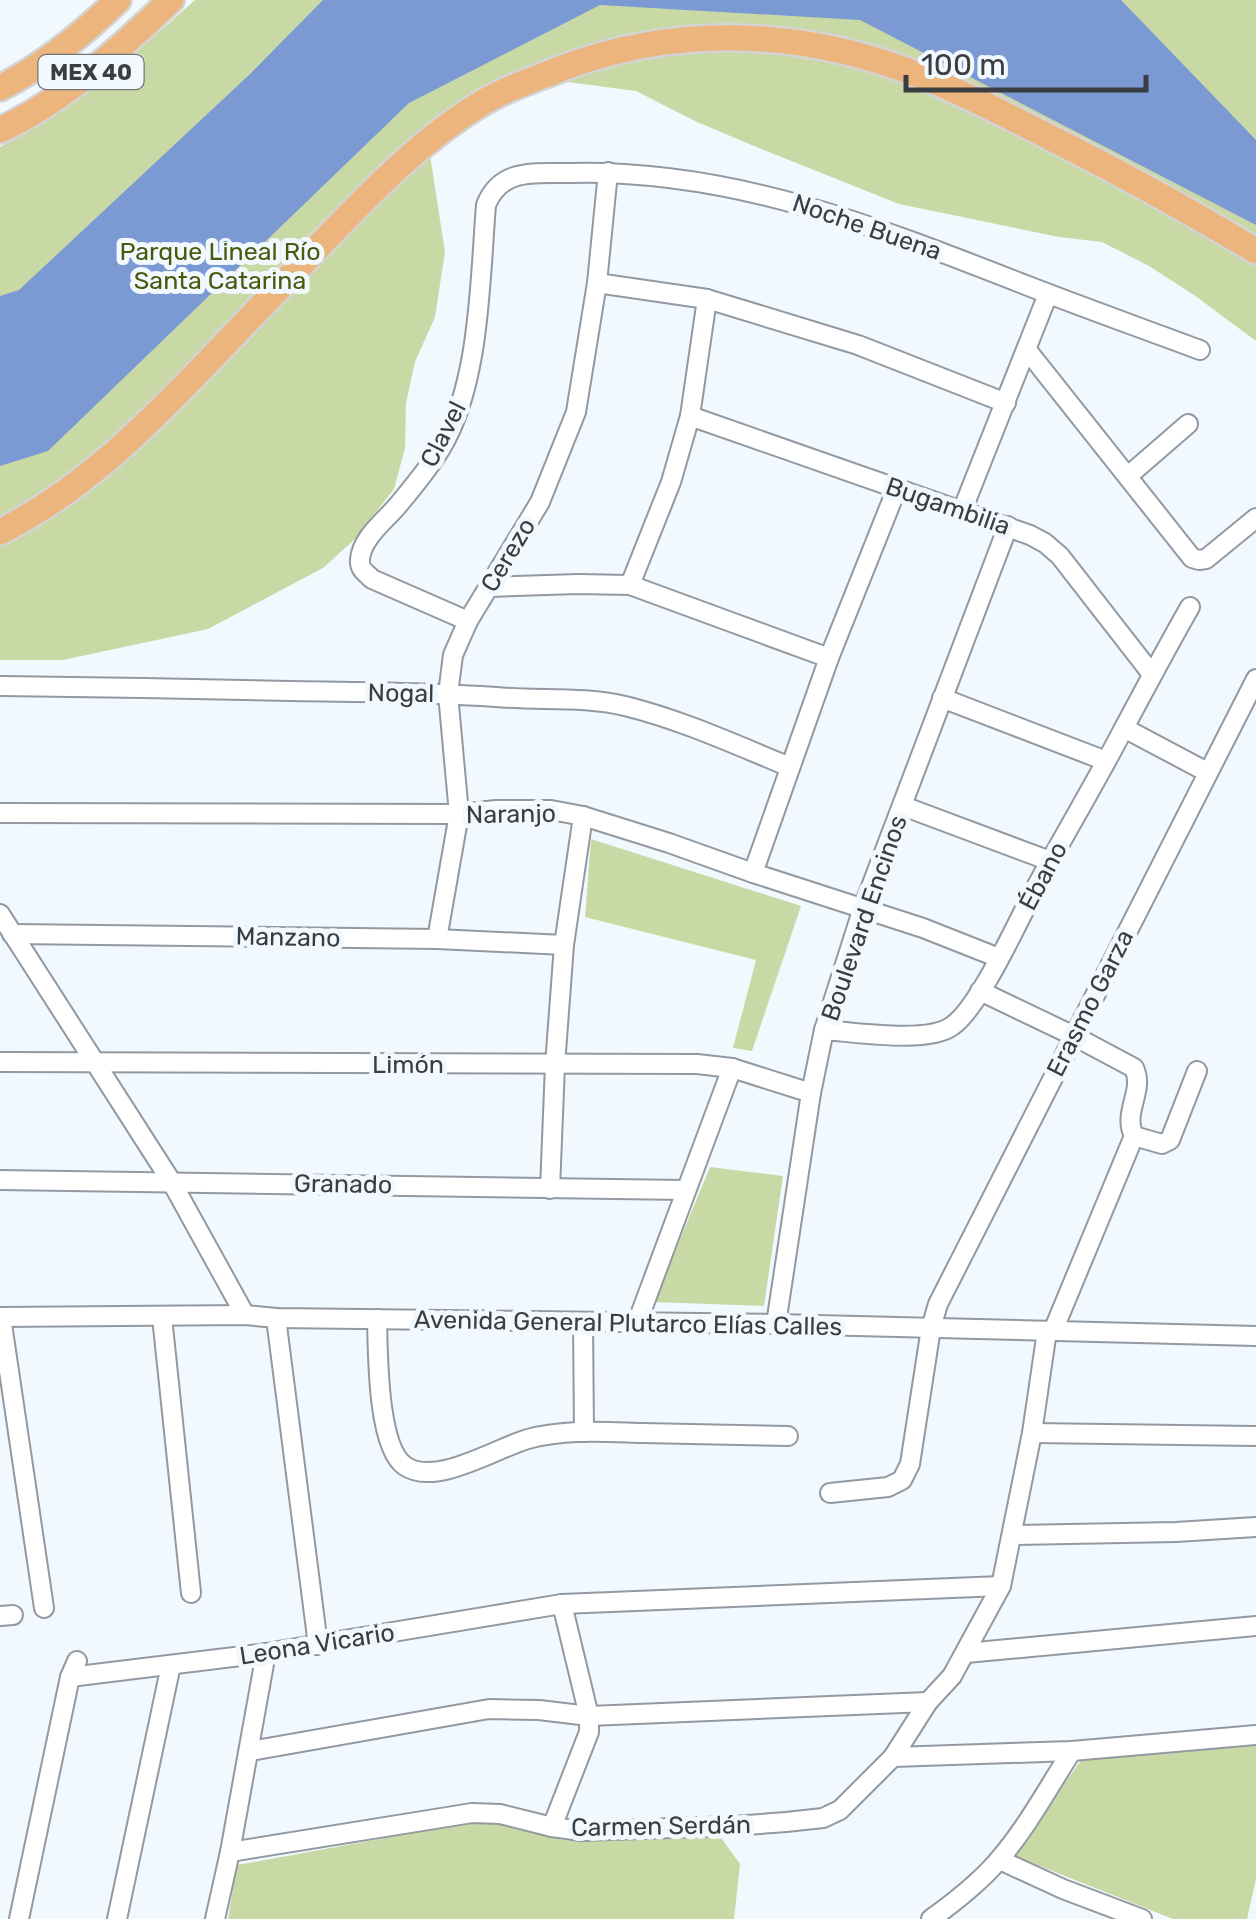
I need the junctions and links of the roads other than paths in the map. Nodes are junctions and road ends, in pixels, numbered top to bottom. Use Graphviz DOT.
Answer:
graph roads {
  1 [pos="118,0"];
  2 [pos="171,0"];
  3 [pos="0,88"];
  4 [pos="0,130"];
  5 [pos="608,172"];
  6 [pos="518,176"];
  7 [pos="1256,252"];
  8 [pos="596,283"];
  9 [pos="1048,294"];
  10 [pos="706,298"];
  11 [pos="1028,350"];
  12 [pos="1200,350"];
  13 [pos="1006,403"];
  14 [pos="690,416"];
  15 [pos="1188,424"];
  16 [pos="1128,476"];
  17 [pos="897,488"];
  18 [pos="962,512"];
  19 [pos="1256,518"];
  20 [pos="1008,526"];
  21 [pos="0,532"];
  22 [pos="630,586"];
  23 [pos="489,587"];
  24 [pos="1190,607"];
  25 [pos="468,620"];
  26 [pos="829,658"];
  27 [pos="1152,673"];
  28 [pos="1256,679"];
  29 [pos="0,686"];
  30 [pos="448,694"];
  31 [pos="942,698"];
  32 [pos="1124,728"];
  33 [pos="1106,761"];
  34 [pos="790,768"];
  35 [pos="1207,772"];
  36 [pos="903,806"];
  37 [pos="0,813"];
  38 [pos="459,814"];
  39 [pos="583,816"];
  40 [pos="1050,861"];
  41 [pos="752,874"];
  42 [pos="863,908"];
  43 [pos="0,914"];
  44 [pos="12,934"];
  45 [pos="437,939"];
  46 [pos="564,945"];
  47 [pos="998,958"];
  48 [pos="980,991"];
  49 [pos="824,1030"];
  50 [pos="1074,1036"];
  51 [pos="0,1062"];
  52 [pos="95,1064"];
  53 [pos="555,1065"];
  54 [pos="732,1068"];
  55 [pos="1198,1071"];
  56 [pos="811,1093"];
  57 [pos="1134,1136"];
  58 [pos="0,1180"];
  59 [pos="171,1181"];
  60 [pos="550,1189"];
  61 [pos="686,1190"];
  62 [pos="244,1315"];
  63 [pos="0,1317"];
  64 [pos="162,1318"];
  65 [pos="276,1318"];
  66 [pos="376,1319"];
  67 [pos="583,1322"];
  68 [pos="636,1323"];
  69 [pos="776,1324"];
  70 [pos="930,1328"];
  71 [pos="1050,1331"];
  72 [pos="1255,1334"];
  73 [pos="584,1432"];
  74 [pos="1032,1433"];
  75 [pos="788,1436"];
  76 [pos="1256,1436"];
  77 [pos="830,1493"];
  78 [pos="1256,1527"];
  79 [pos="1012,1536"];
  80 [pos="1001,1586"];
  81 [pos="190,1593"];
  82 [pos="562,1604"];
  83 [pos="44,1608"];
  84 [pos="1256,1626"];
  85 [pos="318,1645"];
  86 [pos="966,1653"];
  87 [pos="266,1654"];
  88 [pos="171,1665"];
  89 [pos="928,1702"];
  90 [pos="589,1716"];
  91 [pos="1256,1736"];
  92 [pos="250,1751"];
  93 [pos="1072,1751"];
  94 [pos="893,1757"];
  95 [pos="552,1827"];
  96 [pos="230,1852"];
  97 [pos="1000,1860"];
  98 [pos="0,1909"];
  99 [pos="16,1919"];
  100 [pos="117,1919"];
  101 [pos="215,1919"];
  102 [pos="931,1919"];
  103 [pos="1142,1919"];
  1 -- 3 [label="highway, MEX 40"];
  2 -- 4 [label="highway, MEX 40"];
  5 -- 6 [label="street, Noche Buena"];
  5 -- 8 [label="street, Cerezo"];
  5 -- 9 [label="street, Noche Buena"];
  6 -- 25 [label="street, Clavel"];
  7 -- 21 [label="highway"];
  8 -- 10 [label="street"];
  8 -- 23 [label="street, Cerezo"];
  9 -- 11 [label="street"];
  9 -- 12 [label="street, Noche Buena"];
  10 -- 13 [label="street"];
  10 -- 14 [label="street"];
  11 -- 13 [label="street"];
  11 -- 16 [label="street"];
  13 -- 18 [label="street"];
  14 -- 17 [label="street, Bugambilia"];
  14 -- 22 [label="street"];
  15 -- 16 [label="street"];
  16 -- 19 [label="street"];
  17 -- 18 [label="street, Bugambilia"];
  17 -- 26 [label="street"];
  18 -- 20 [label="street, Bugambilia"];
  20 -- 27 [label="street, Bugambilia"];
  20 -- 31 [label="street, Boulevard Encinos"];
  22 -- 23 [label="street"];
  22 -- 26 [label="street"];
  23 -- 25 [label="street, Cerezo"];
  24 -- 27 [label="street, Ébano"];
  25 -- 30 [label="street, Cerezo"];
  26 -- 34 [label="street"];
  27 -- 32 [label="street, Ébano"];
  28 -- 35 [label="street, Erasmo Garza"];
  29 -- 30 [label="street, Nogal"];
  30 -- 34 [label="street, Nogal"];
  30 -- 38 [label="street, Cerezo"];
  31 -- 33 [label="street"];
  31 -- 36 [label="street, Boulevard Encinos"];
  32 -- 33 [label="street, Ébano"];
  32 -- 35 [label="street"];
  33 -- 40 [label="street, Ébano"];
  34 -- 41 [label="street"];
  35 -- 50 [label="street, Erasmo Garza"];
  36 -- 40 [label="street"];
  36 -- 42 [label="street, Boulevard Encinos"];
  37 -- 38 [label="street, Naranjo"];
  38 -- 39 [label="street, Naranjo"];
  38 -- 45 [label="street, Cerezo"];
  39 -- 41 [label="street, Naranjo"];
  39 -- 46 [label="street"];
  40 -- 47 [label="street, Ébano"];
  41 -- 42 [label="street, Naranjo"];
  42 -- 47 [label="street, Naranjo"];
  42 -- 49 [label="street, Boulevard Encinos"];
  43 -- 44 [label="street"];
  44 -- 45 [label="street, Manzano"];
  44 -- 52 [label="street"];
  45 -- 46 [label="street, Manzano"];
  46 -- 53 [label="street"];
  47 -- 48 [label="street, Ébano"];
  48 -- 49 [label="street, Ébano"];
  48 -- 50 [label="street"];
  49 -- 56 [label="street, Boulevard Encinos"];
  50 -- 57 [label="street"];
  50 -- 70 [label="street, Erasmo Garza"];
  51 -- 52 [label="street, Limón"];
  52 -- 53 [label="street, Limón"];
  52 -- 59 [label="street"];
  53 -- 54 [label="street, Limón"];
  53 -- 60 [label="street"];
  54 -- 56 [label="street, Limón"];
  54 -- 61 [label="street"];
  55 -- 57 [label="street"];
  56 -- 69 [label="street, Boulevard Encinos"];
  57 -- 71 [label="street, Carmen Serdán"];
  58 -- 59 [label="street, Granado"];
  59 -- 60 [label="street, Granado"];
  59 -- 62 [label="street"];
  60 -- 61 [label="street, Granado"];
  61 -- 68 [label="street"];
  62 -- 64 [label="street, Avenida General Plutarco Elías Calles"];
  62 -- 65 [label="street, Avenida General Plutarco Elías Calles"];
  63 -- 64 [label="street, Avenida General Plutarco Elías Calles"];
  63 -- 83 [label="street"];
  64 -- 81 [label="street"];
  65 -- 66 [label="street, Avenida General Plutarco Elías Calles"];
  65 -- 85 [label="street"];
  66 -- 67 [label="street, Avenida General Plutarco Elías Calles"];
  66 -- 73 [label="street"];
  67 -- 68 [label="street, Avenida General Plutarco Elías Calles"];
  67 -- 73 [label="street"];
  68 -- 69 [label="street, Avenida General Plutarco Elías Calles"];
  69 -- 70 [label="street, Avenida General Plutarco Elías Calles"];
  70 -- 71 [label="street, Avenida General Plutarco Elías Calles"];
  70 -- 77 [label="street, Erasmo Garza"];
  71 -- 72 [label="street, Avenida General Plutarco Elías Calles"];
  71 -- 74 [label="street, Carmen Serdán"];
  73 -- 75 [label="street"];
  74 -- 76 [label="street"];
  74 -- 79 [label="street, Carmen Serdán"];
  78 -- 79 [label="street"];
  79 -- 80 [label="street, Carmen Serdán"];
  80 -- 82 [label="street, Leona Vicario"];
  80 -- 86 [label="street, Carmen Serdán"];
  82 -- 85 [label="street, Leona Vicario"];
  82 -- 90 [label="street"];
  84 -- 86 [label="street"];
  85 -- 87 [label="street, Leona Vicario"];
  86 -- 89 [label="street, Carmen Serdán"];
  87 -- 88 [label="street, Leona Vicario"];
  87 -- 92 [label="street"];
  88 -- 99 [label="street, Leona Vicario"];
  88 -- 100 [label="street"];
  89 -- 90 [label="street"];
  89 -- 94 [label="street, Carmen Serdán"];
  90 -- 92 [label="street"];
  90 -- 95 [label="street"];
  91 -- 93 [label="street"];
  92 -- 96 [label="street"];
  93 -- 94 [label="street"];
  93 -- 97 [label="street"];
  94 -- 95 [label="street, Carmen Serdán"];
  95 -- 96 [label="street, Carmen Serdán"];
  96 -- 101 [label="street"];
  97 -- 102 [label="street"];
  97 -- 103 [label="street"];
  98 -- 99 [label="street"];
}
